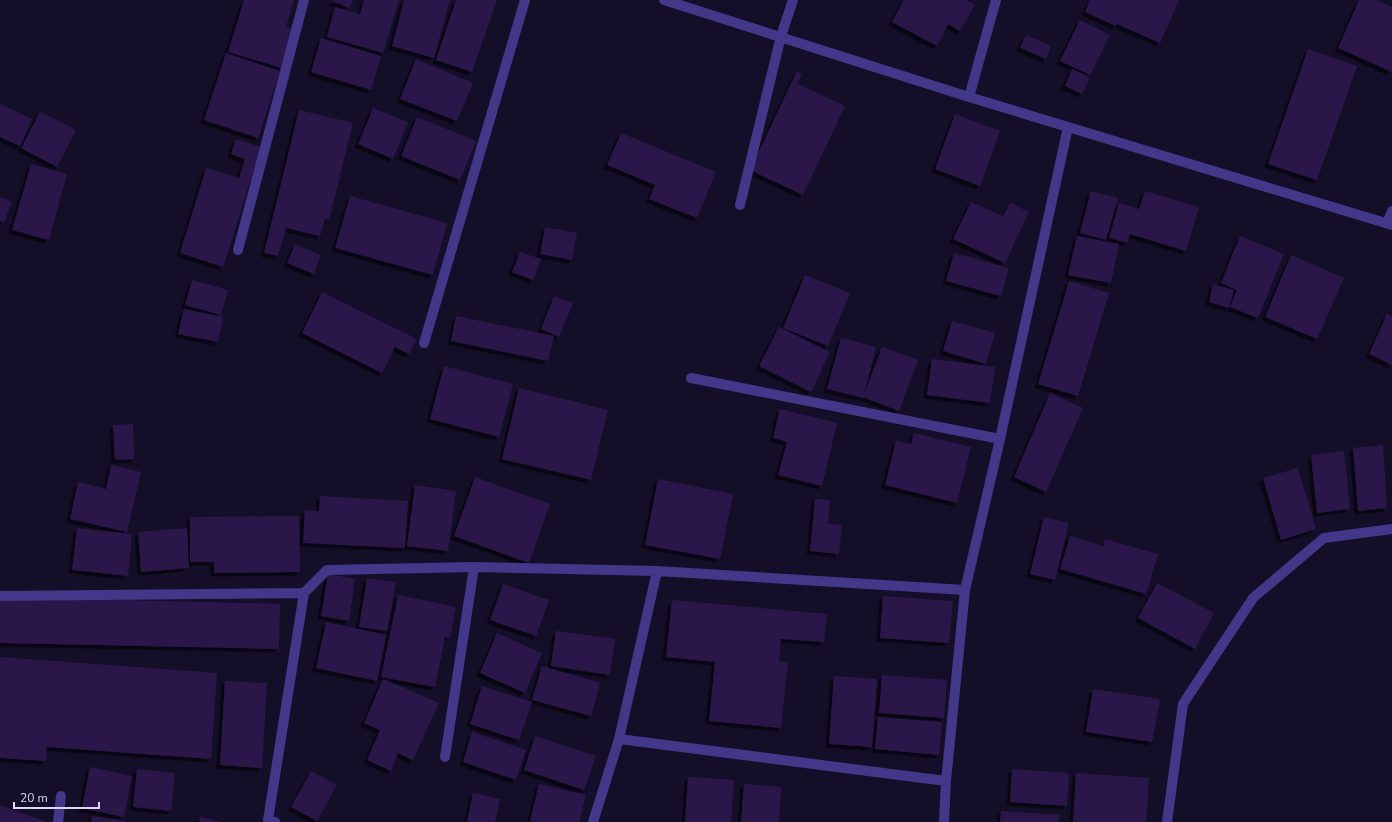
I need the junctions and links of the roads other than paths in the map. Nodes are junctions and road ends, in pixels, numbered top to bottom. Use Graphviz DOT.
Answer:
graph roads {
  1 [pos="304,0"];
  2 [pos="525,0"];
  3 [pos="664,0"];
  4 [pos="793,0"];
  5 [pos="996,0"];
  6 [pos="781,36"];
  7 [pos="969,97"];
  8 [pos="1068,127"];
  9 [pos="740,205"];
  10 [pos="1392,211"];
  11 [pos="1390,224"];
  12 [pos="238,250"];
  13 [pos="424,344"];
  14 [pos="691,378"];
  15 [pos="1000,439"];
  16 [pos="1392,529"];
  17 [pos="474,567"];
  18 [pos="657,571"];
  19 [pos="965,590"];
  20 [pos="304,593"];
  21 [pos="0,596"];
  22 [pos="619,739"];
  23 [pos="445,757"];
  24 [pos="946,781"];
  25 [pos="61,796"];
  26 [pos="270,821"];
  27 [pos="58,822"];
  28 [pos="593,822"];
  29 [pos="944,822"];
  30 [pos="1166,822"];
  1 -- 12 [label="street"];
  2 -- 13 [label="street"];
  3 -- 6 [label="street"];
  4 -- 6 [label="street"];
  5 -- 7 [label="street"];
  6 -- 7 [label="street"];
  6 -- 9 [label="street"];
  7 -- 8 [label="street"];
  8 -- 11 [label="street"];
  8 -- 15 [label="street"];
  10 -- 11 [label="street"];
  14 -- 15 [label="street"];
  15 -- 19 [label="street"];
  16 -- 30 [label="street"];
  17 -- 18 [label="street"];
  17 -- 20 [label="street"];
  17 -- 23 [label="street"];
  18 -- 19 [label="street"];
  18 -- 22 [label="street"];
  19 -- 24 [label="street"];
  20 -- 21 [label="street"];
  20 -- 26 [label="street"];
  22 -- 24 [label="street"];
  22 -- 28 [label="street"];
  24 -- 29 [label="street"];
  25 -- 27 [label="street"];
}
